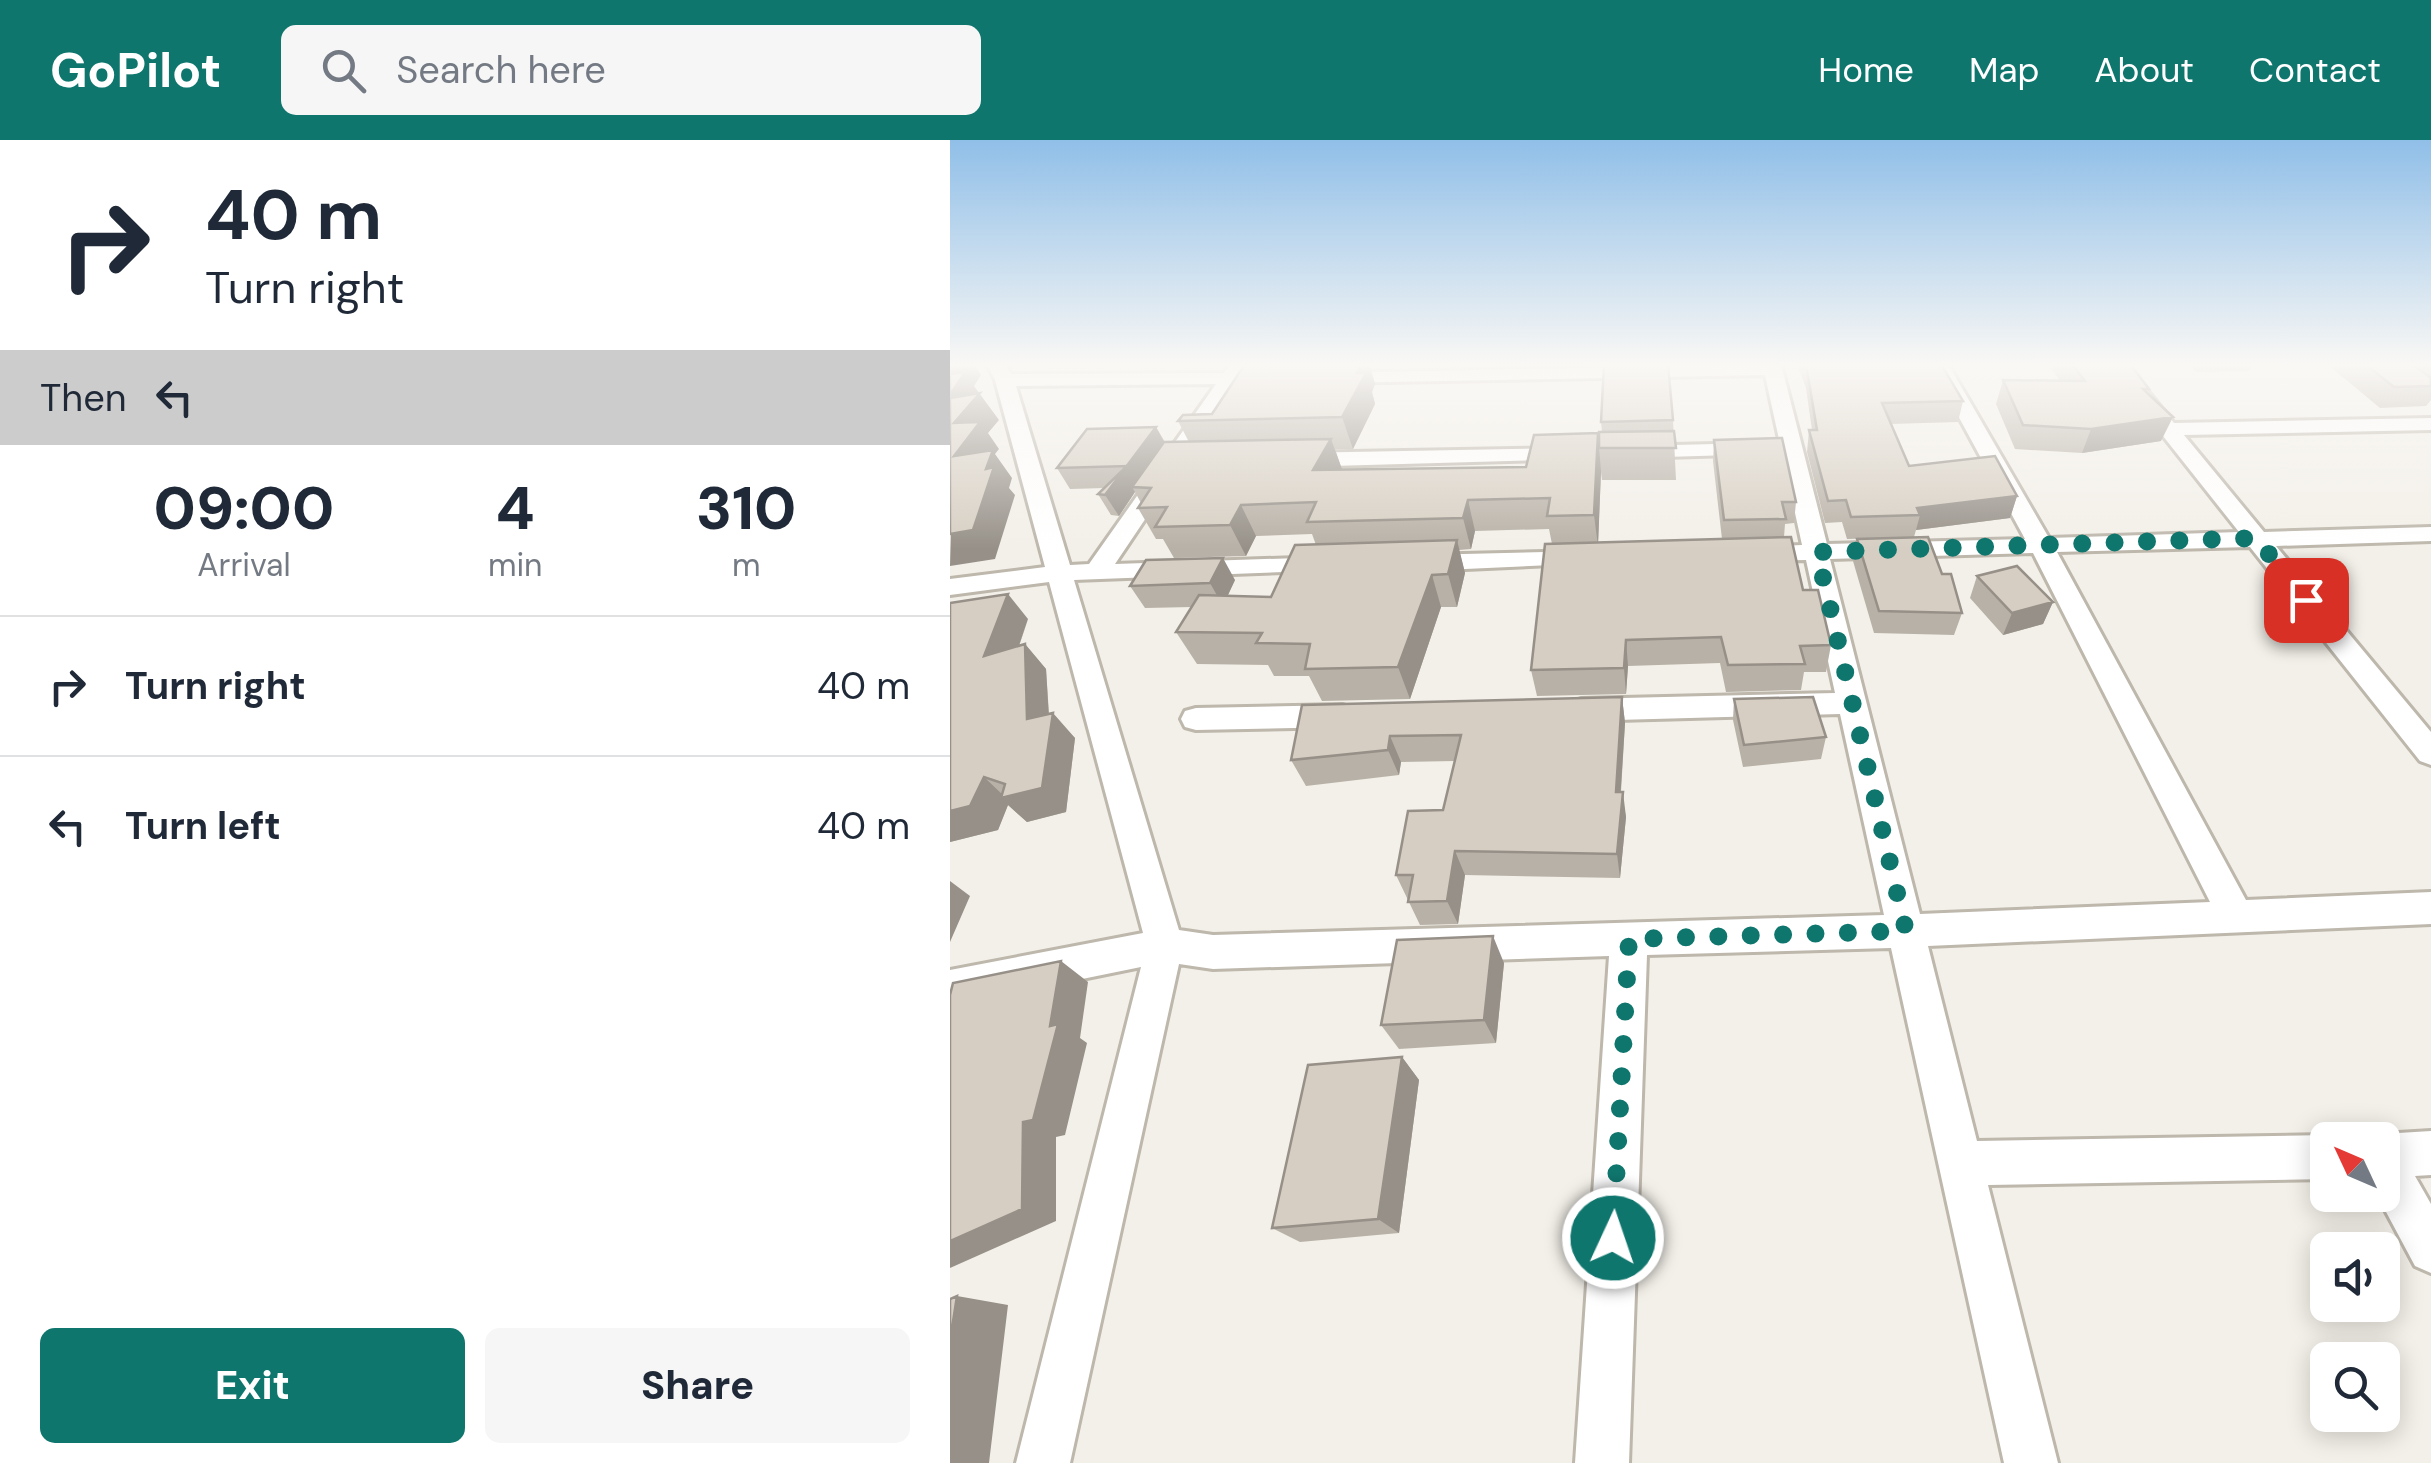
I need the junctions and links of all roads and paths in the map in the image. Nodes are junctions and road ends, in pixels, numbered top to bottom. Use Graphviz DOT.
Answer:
graph roads {
  1 [pos="1016,426"];
  2 [pos="1202,426"];
  3 [pos="1787,426"];
  4 [pos="1974,426"];
  5 [pos="2317,426"];
  6 [pos="2168,428"];
  7 [pos="1792,449"];
  8 [pos="1268,460"];
  9 [pos="2431,534"];
  10 [pos="2256,538"];
  11 [pos="2041,545"];
  12 [pos="1817,552"];
  13 [pos="1717,555"];
  14 [pos="1617,558"];
  15 [pos="1397,563"];
  16 [pos="1357,564"];
  17 [pos="1097,571"];
  18 [pos="1060,573"];
  19 [pos="950,587"];
  20 [pos="1852,703"];
  21 [pos="1554,710"];
  22 [pos="1375,715"];
  23 [pos="1196,720"];
  24 [pos="2431,753"];
  25 [pos="2431,908"];
  26 [pos="2236,916"];
  27 [pos="1906,931"];
  28 [pos="1629,939"];
  29 [pos="1166,945"];
  30 [pos="950,988"];
  31 [pos="2431,1153"];
  32 [pos="2400,1156"];
  33 [pos="2310,1157"];
  34 [pos="1961,1162"];
  35 [pos="2400,1192"];
  36 [pos="2431,1250"];
  37 [pos="1043,1463"];
  38 [pos="1602,1463"];
  39 [pos="2031,1463"];
  1 -- 18 [label="street"];
  2 -- 17 [label="street"];
  3 -- 7 [label="street"];
  4 -- 11 [label="street"];
  5 -- 6 [label="street"];
  6 -- 10 [label="street"];
  7 -- 8 [label="street"];
  7 -- 12 [label="street"];
  9 -- 10 [label="street"];
  10 -- 11 [label="street"];
  10 -- 24 [label="street"];
  11 -- 12 [label="street"];
  11 -- 26 [label="street"];
  12 -- 13 [label="street"];
  12 -- 20 [label="street"];
  14 -- 15 [label="street"];
  16 -- 17 [label="street"];
  17 -- 18 [label="street"];
  18 -- 19 [label="street"];
  18 -- 29 [label="street"];
  20 -- 21 [label="street"];
  20 -- 27 [label="street"];
  22 -- 23 [label="street"];
  25 -- 26 [label="street"];
  26 -- 27 [label="street"];
  27 -- 28 [label="street"];
  27 -- 34 [label="street"];
  28 -- 29 [label="street"];
  28 -- 38 [label="street"];
  29 -- 30 [label="street"];
  29 -- 37 [label="street"];
  31 -- 32 [label="street"];
  33 -- 34 [label="street"];
  34 -- 39 [label="street"];
  35 -- 36 [label="street"];
}
